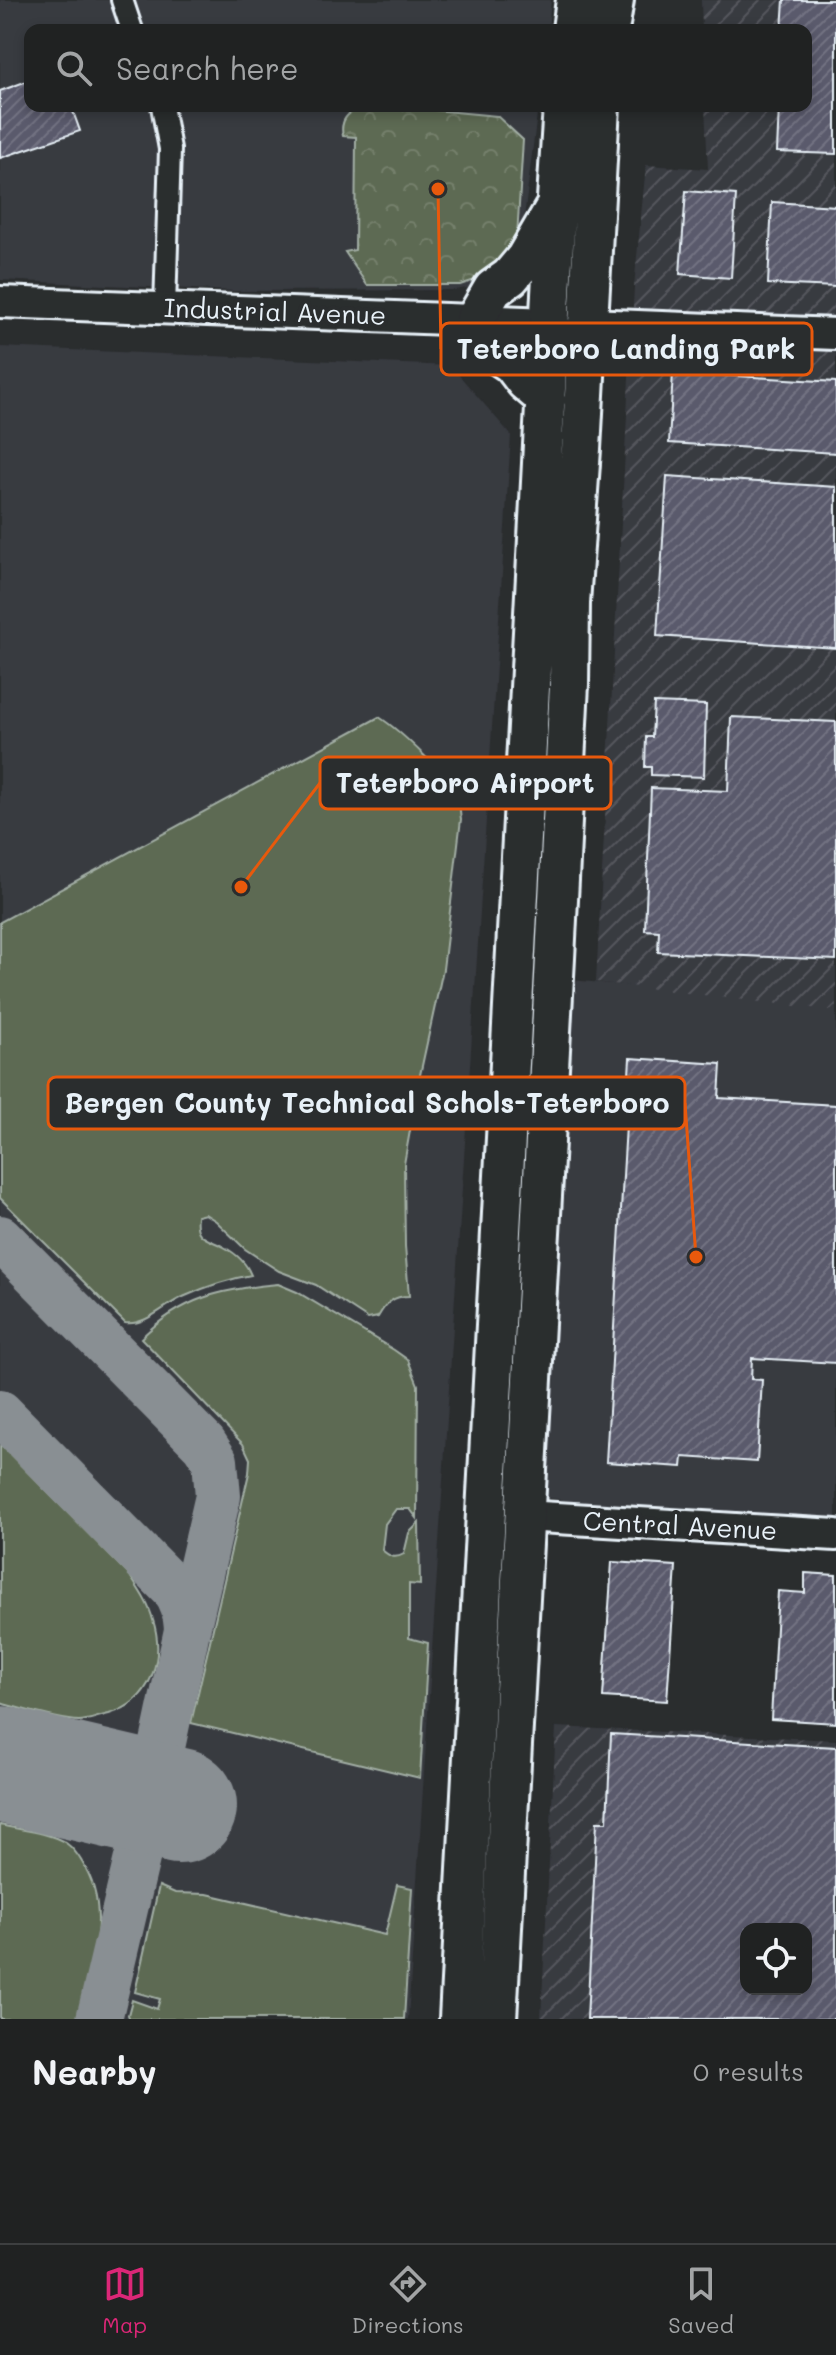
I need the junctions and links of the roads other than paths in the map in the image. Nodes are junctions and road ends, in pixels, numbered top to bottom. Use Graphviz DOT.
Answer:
graph roads {
  1 [pos="122,0"];
  2 [pos="576,0"];
  3 [pos="614,0"];
  4 [pos="130,24"];
  5 [pos="573,24"];
  6 [pos="610,24"];
  7 [pos="163,112"];
  8 [pos="563,112"];
  9 [pos="600,112"];
  10 [pos="556,205"];
  11 [pos="590,260"];
  12 [pos="0,302"];
  13 [pos="165,308"];
  14 [pos="475,320"];
  15 [pos="550,323"];
  16 [pos="588,324"];
  17 [pos="836,334"];
  18 [pos="546,399"];
  19 [pos="570,603"];
  20 [pos="524,1516"];
  21 [pos="836,1535"];
  22 [pos="465,1914"];
  23 [pos="459,2019"];
  24 [pos="474,2019"];
  25 [pos="497,2019"];
  1 -- 4 [label="street"];
  2 -- 5 [label="highway"];
  3 -- 6 [label="highway"];
  7 -- 13 [label="street"];
  8 -- 10 [label="highway"];
  9 -- 11 [label="highway"];
  10 -- 14 [label="highway"];
  10 -- 15 [label="highway"];
  11 -- 15 [label="highway"];
  11 -- 16 [label="highway"];
  12 -- 13 [label="street, Industrial Avenue"];
  13 -- 14 [label="street, Industrial Avenue"];
  14 -- 15 [label="street, Industrial Avenue"];
  14 -- 18 [label="highway"];
  15 -- 16 [label="street, Industrial Avenue"];
  15 -- 18 [label="highway"];
  15 -- 19 [label="highway"];
  16 -- 17 [label="street"];
  16 -- 19 [label="highway"];
  18 -- 22 [label="highway"];
  19 -- 20 [label="highway"];
  20 -- 21 [label="street, Central Avenue"];
  20 -- 25 [label="highway"];
  22 -- 23 [label="highway"];
  22 -- 24 [label="highway"];
}
